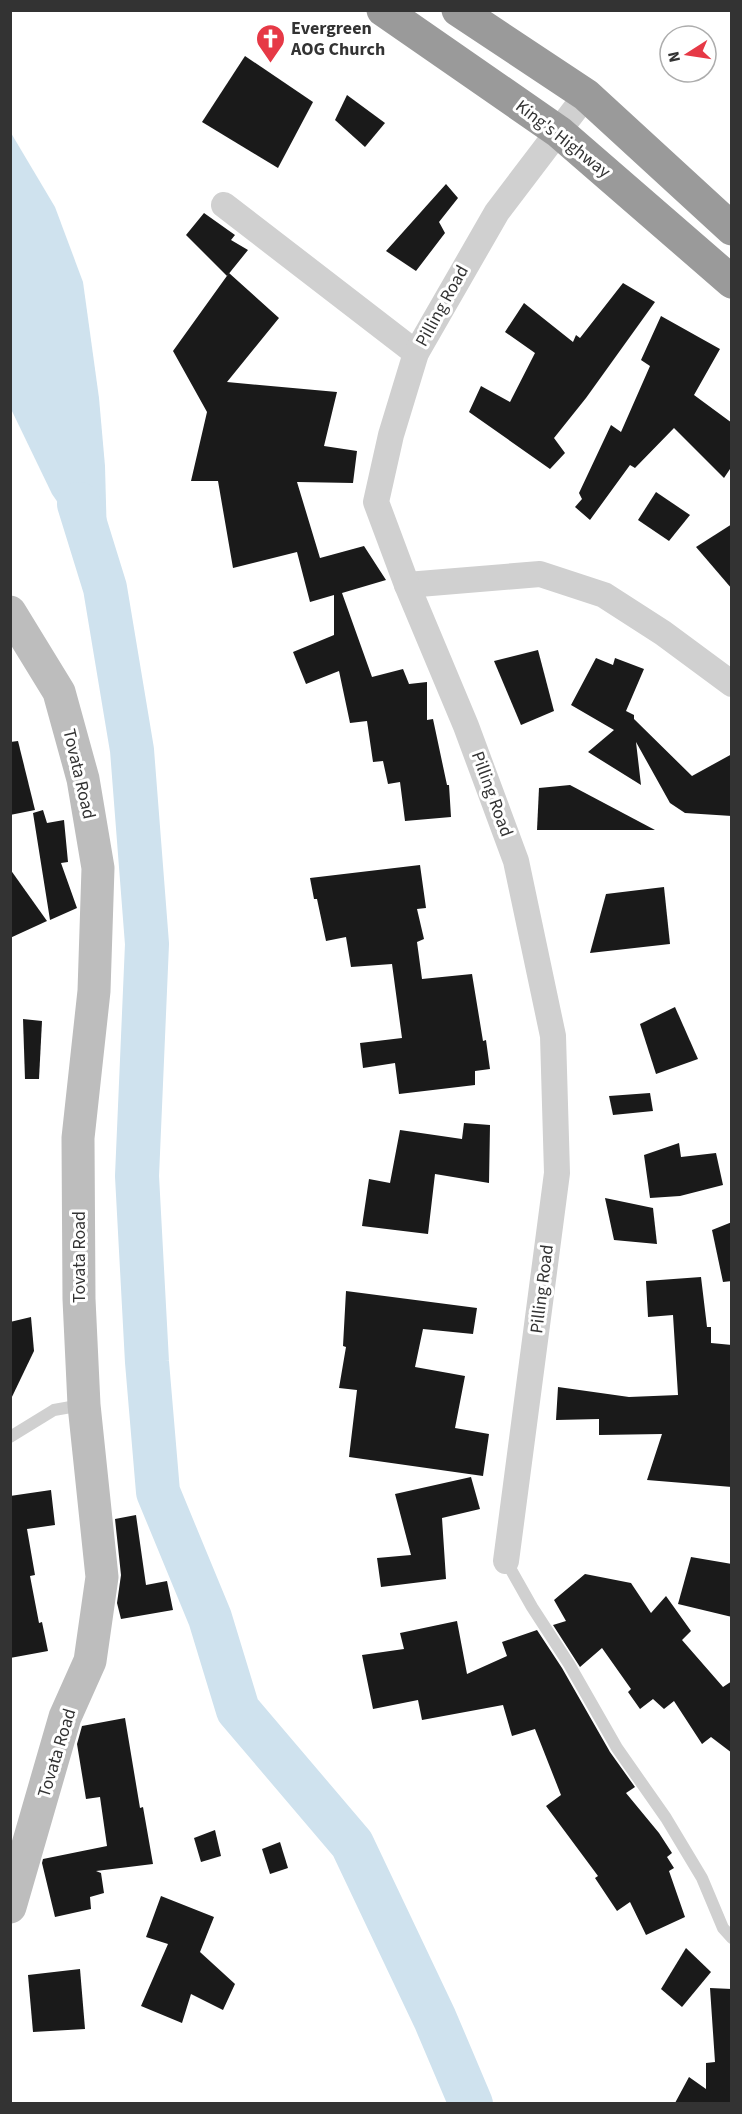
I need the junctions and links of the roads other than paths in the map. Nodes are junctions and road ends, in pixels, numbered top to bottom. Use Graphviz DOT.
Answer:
graph roads {
  1 [pos="383,10"];
  2 [pos="458,10"];
  3 [pos="488,22"];
  4 [pos="586,95"];
  5 [pos="560,132"];
  6 [pos="224,206"];
  7 [pos="732,229"];
  8 [pos="732,282"];
  9 [pos="416,352"];
  10 [pos="407,585"];
  11 [pos="10,612"];
  12 [pos="732,684"];
  13 [pos="84,1405"];
  14 [pos="10,1437"];
  15 [pos="506,1561"];
  16 [pos="10,1907"];
  17 [pos="732,1938"];
  1 -- 5 [label="highway, King's Highway"];
  2 -- 3 [label="highway"];
  3 -- 4 [label="highway"];
  4 -- 5 [label="street, Pilling Road"];
  4 -- 7 [label="highway"];
  5 -- 8 [label="highway, King's Highway"];
  5 -- 9 [label="street, Pilling Road"];
  6 -- 9 [label="street"];
  9 -- 10 [label="street, Pilling Road"];
  10 -- 12 [label="street"];
  10 -- 15 [label="street, Pilling Road"];
  11 -- 13 [label="street, Tovata Road"];
  13 -- 14 [label="lane"];
  13 -- 16 [label="street, Tovata Road"];
  15 -- 17 [label="lane"];
}
